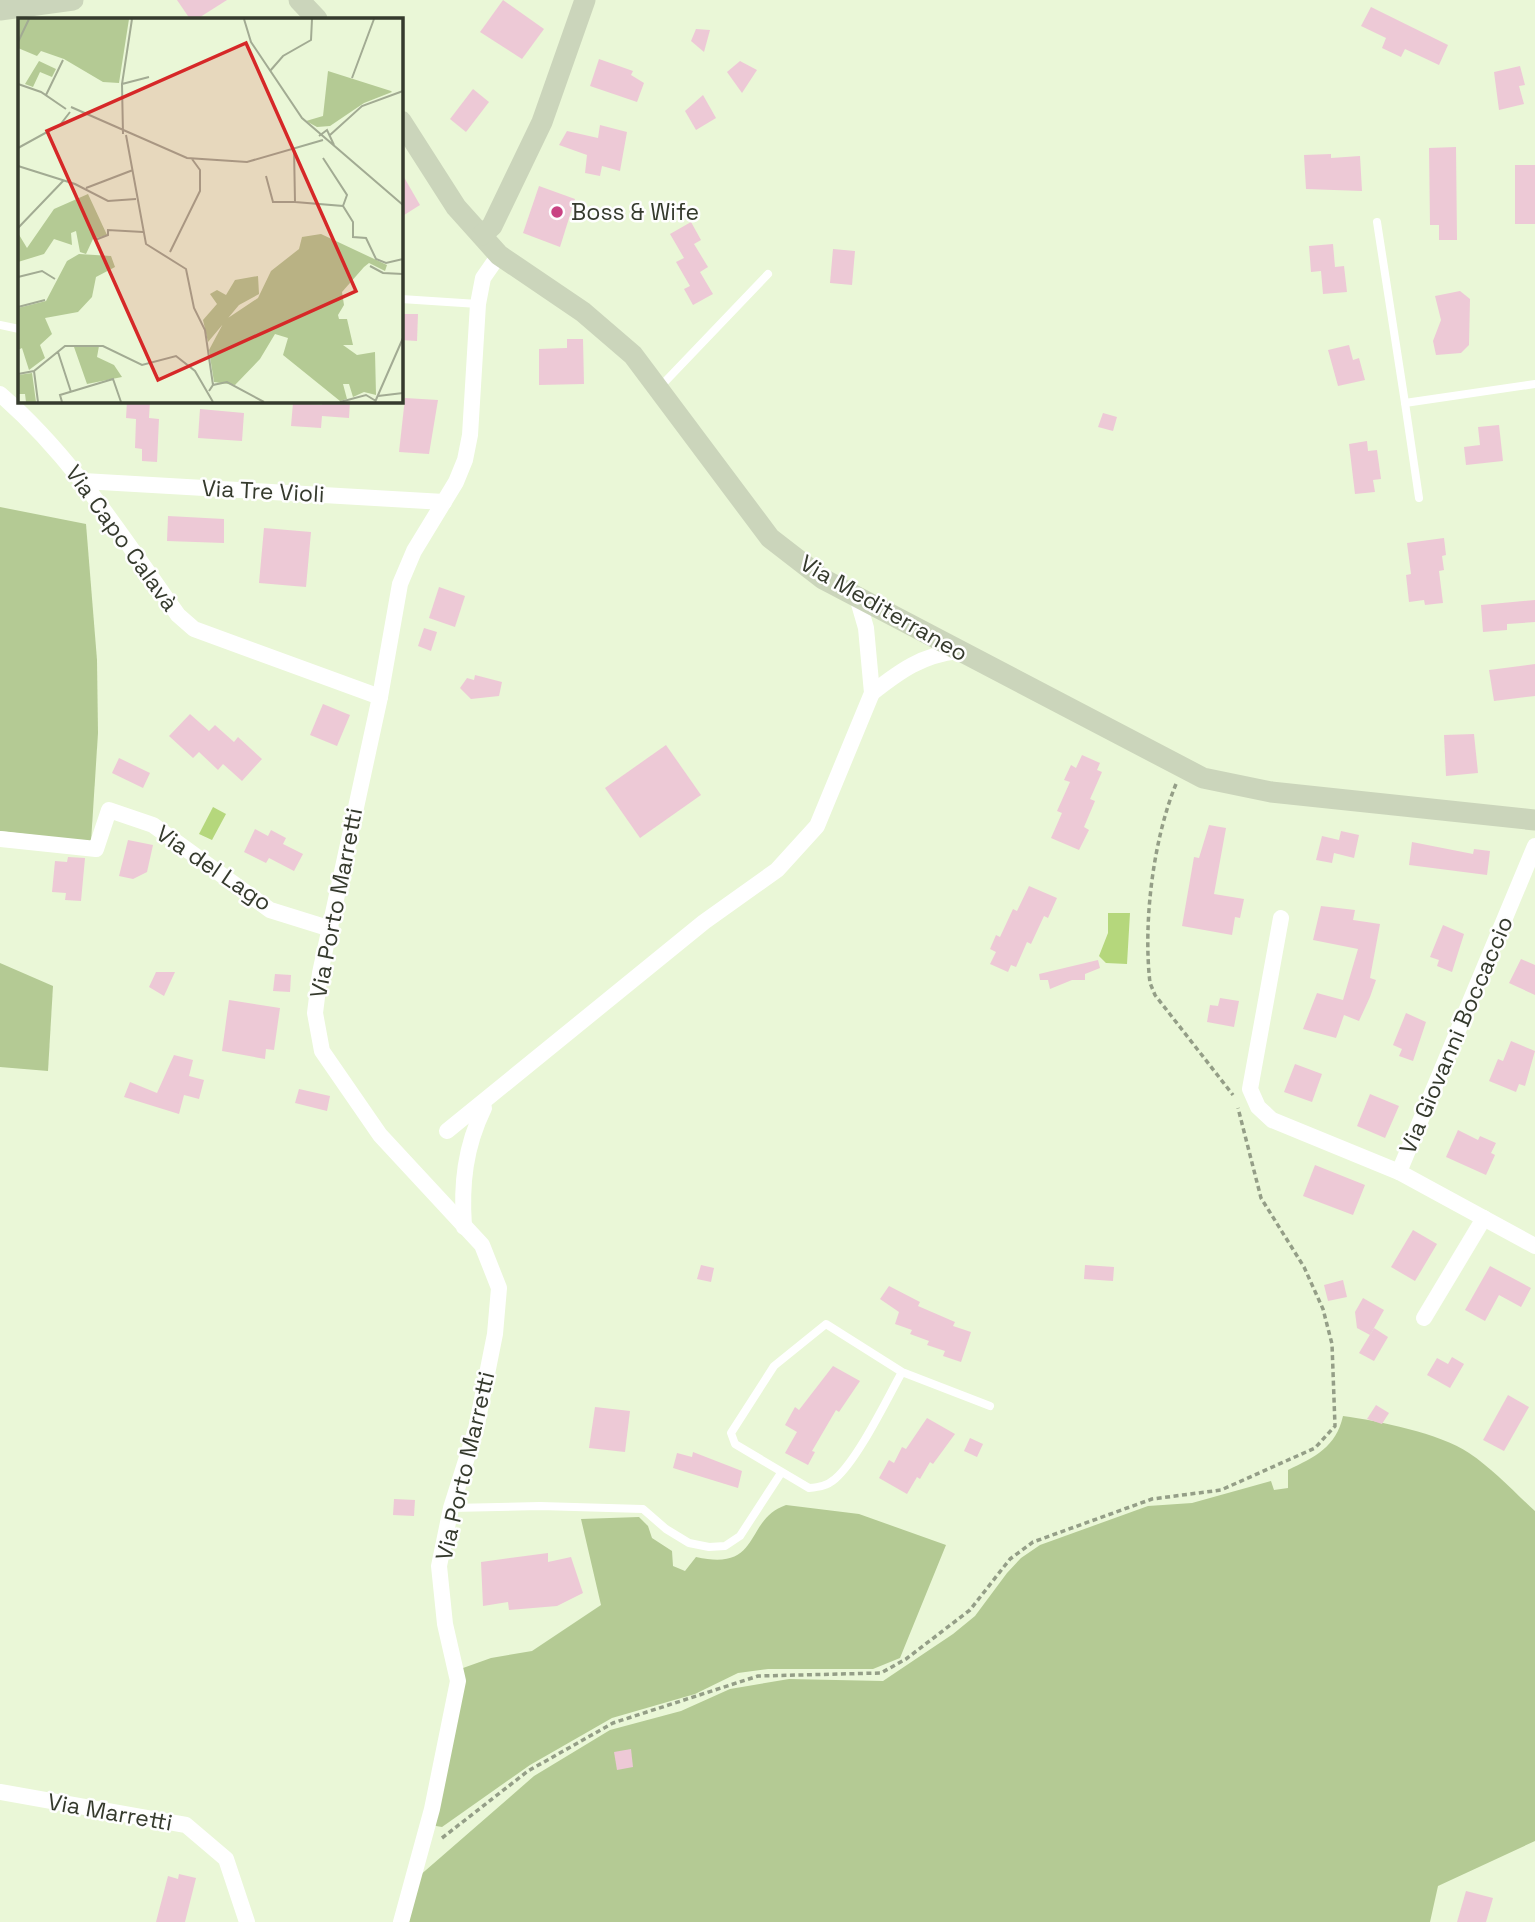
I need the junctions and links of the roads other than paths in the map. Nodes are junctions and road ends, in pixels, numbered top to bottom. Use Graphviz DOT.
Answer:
graph roads {
  1 [pos="73,0"];
  2 [pos="299,0"];
  3 [pos="585,0"];
  4 [pos="0,10"];
  5 [pos="316,18"];
  6 [pos="402,123"];
  7 [pos="1377,222"];
  8 [pos="482,235"];
  9 [pos="499,255"];
  10 [pos="768,274"];
  11 [pos="402,299"];
  12 [pos="478,304"];
  13 [pos="0,325"];
  14 [pos="18,329"];
  15 [pos="1535,384"];
  16 [pos="659,388"];
  17 [pos="0,394"];
  18 [pos="1405,403"];
  19 [pos="83,481"];
  20 [pos="1419,498"];
  21 [pos="444,502"];
  22 [pos="857,597"];
  23 [pos="958,651"];
  24 [pos="872,693"];
  25 [pos="380,697"];
  26 [pos="1535,820"];
  27 [pos="0,839"];
  28 [pos="1535,846"];
  29 [pos="1281,918"];
  30 [pos="331,929"];
  31 [pos="488,1099"];
  32 [pos="447,1131"];
  33 [pos="1399,1172"];
  34 [pos="1484,1218"];
  35 [pos="464,1227"];
  36 [pos="1535,1246"];
  37 [pos="1424,1318"];
  38 [pos="902,1372"];
  39 [pos="990,1406"];
  40 [pos="781,1473"];
  41 [pos="451,1508"];
  42 [pos="0,1792"];
  43 [pos="247,1922"];
  44 [pos="401,1922"];
  1 -- 4 [label="street"];
  2 -- 5 [label="street"];
  3 -- 8 [label="street"];
  6 -- 8 [label="street, Via Mediterraneo"];
  7 -- 18 [label="lane"];
  8 -- 9 [label="street, Via Mediterraneo"];
  9 -- 12 [label="street, Via Porto Marretti"];
  9 -- 16 [label="street, Via Mediterraneo"];
  10 -- 16 [label="lane"];
  11 -- 12 [label="lane"];
  12 -- 21 [label="street, Via Porto Marretti"];
  13 -- 14 [label="lane"];
  15 -- 18 [label="lane"];
  16 -- 22 [label="street, Via Mediterraneo"];
  17 -- 19 [label="street, Via Capo Calavà"];
  18 -- 20 [label="lane"];
  19 -- 21 [label="street, Via Tre Violi"];
  19 -- 25 [label="street, Via Capo Calavà"];
  21 -- 25 [label="street, Via Porto Marretti"];
  22 -- 23 [label="street, Via Mediterraneo"];
  22 -- 24 [label="street"];
  23 -- 24 [label="street"];
  23 -- 26 [label="street, Via Mediterraneo"];
  24 -- 31 [label="street"];
  25 -- 30 [label="street, Via Porto Marretti"];
  27 -- 30 [label="street, Via del Lago"];
  28 -- 33 [label="street, Via Giovanni Boccaccio"];
  29 -- 33 [label="street, Via Giovanni Boccaccio"];
  30 -- 35 [label="street, Via Porto Marretti"];
  31 -- 32 [label="street"];
  31 -- 35 [label="street"];
  33 -- 34 [label="street"];
  34 -- 36 [label="street"];
  34 -- 37 [label="street"];
  35 -- 41 [label="street, Via Porto Marretti"];
  38 -- 39 [label="lane"];
  38 -- 40 [label="lane"];
  38 -- 40 [label="lane"];
  40 -- 41 [label="lane"];
  41 -- 44 [label="street, Via Porto Marretti"];
  42 -- 43 [label="street, Via Marretti"];
}
